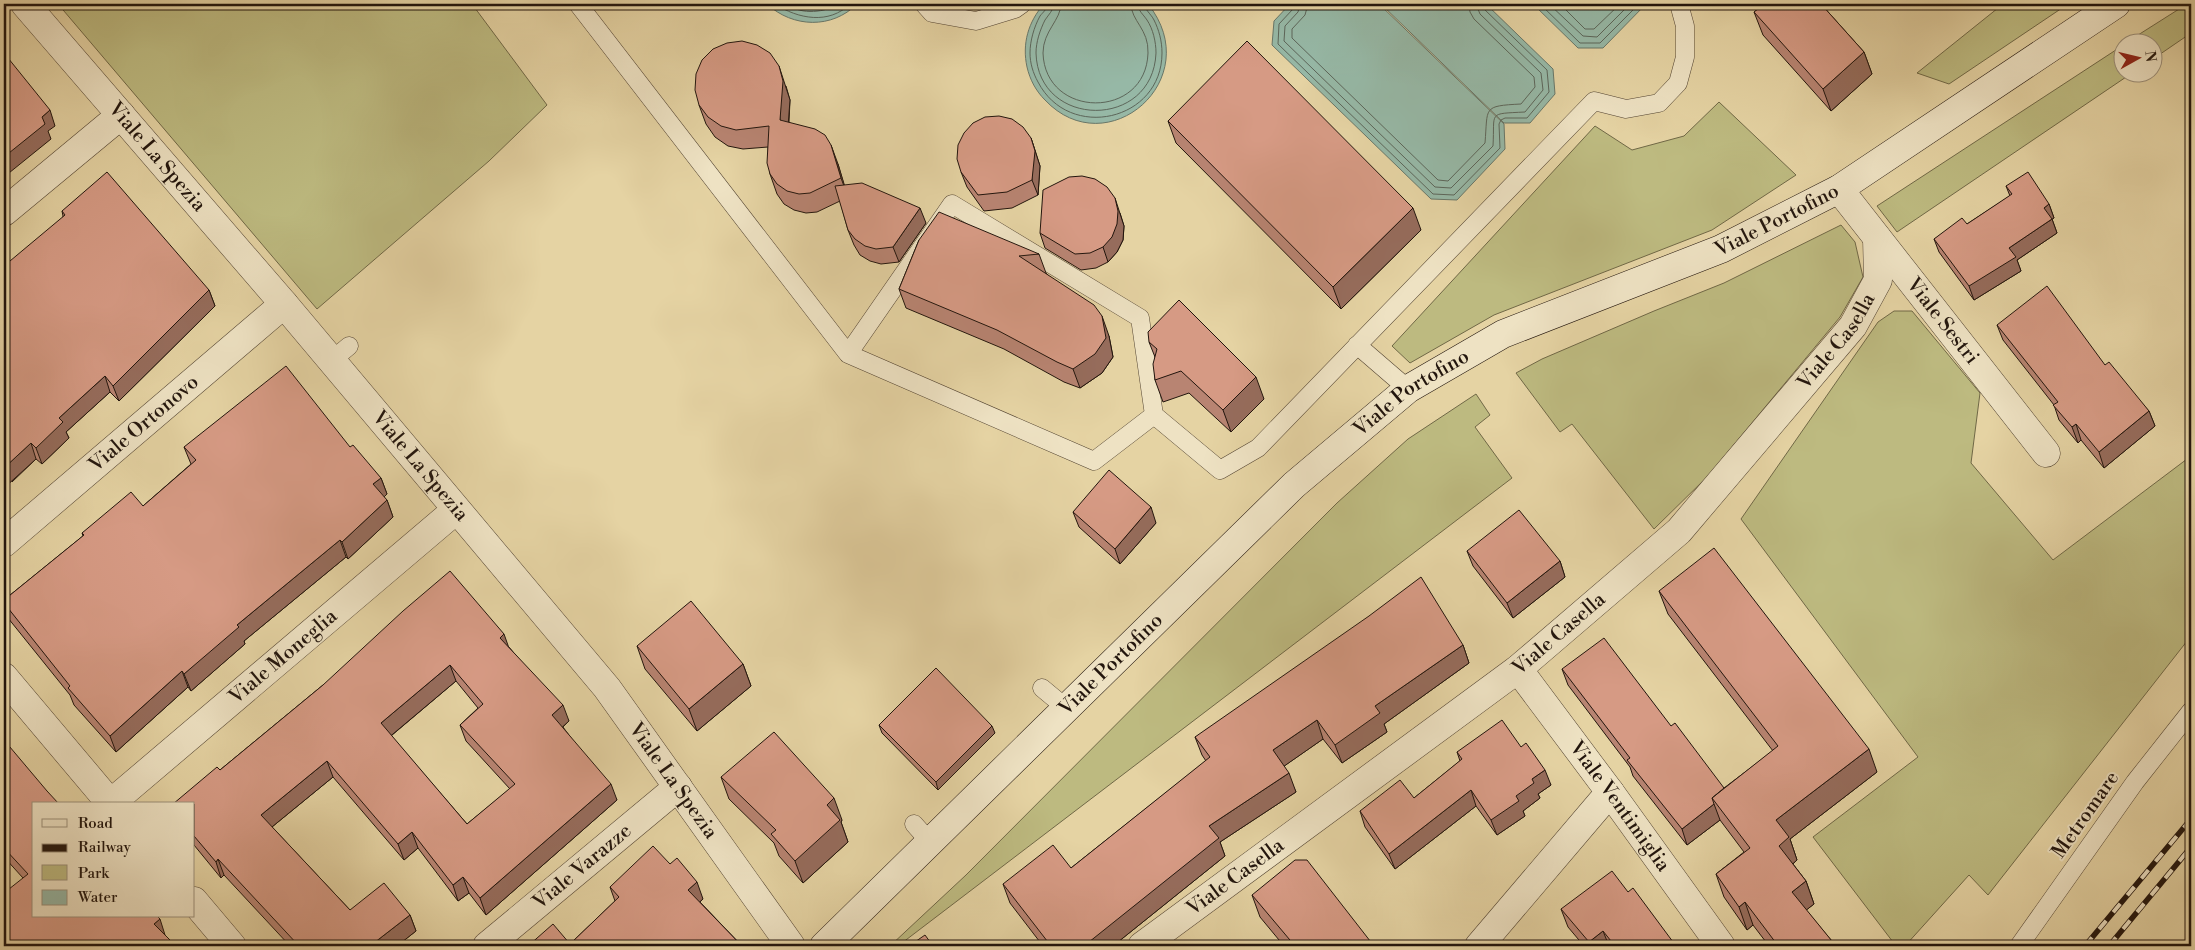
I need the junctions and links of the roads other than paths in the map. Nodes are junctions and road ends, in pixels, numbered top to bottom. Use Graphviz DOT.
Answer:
graph roads {
  1 [pos="25,4"];
  2 [pos="578,4"];
  3 [pos="924,4"];
  4 [pos="1022,4"];
  5 [pos="1678,4"];
  6 [pos="2116,4"];
  7 [pos="121,115"];
  8 [pos="1839,189"];
  9 [pos="4,212"];
  10 [pos="1878,238"];
  11 [pos="284,304"];
  12 [pos="1358,345"];
  13 [pos="848,354"];
  14 [pos="1408,389"];
  15 [pos="1154,416"];
  16 [pos="2046,453"];
  17 [pos="456,510"];
  18 [pos="4,543"];
  19 [pos="1518,669"];
  20 [pos="4,677"];
  21 [pos="1042,688"];
  22 [pos="1066,708"];
  23 [pos="2191,711"];
  24 [pos="678,787"];
  25 [pos="1610,792"];
  26 [pos="109,802"];
  27 [pos="113,802"];
  28 [pos="195,902"];
  29 [pos="232,946"];
  30 [pos="487,946"];
  31 [pos="791,946"];
  32 [pos="824,946"];
  33 [pos="1142,946"];
  34 [pos="1479,946"];
  35 [pos="1721,946"];
  36 [pos="2019,946"];
  1 -- 7 [label="street, Viale La Spezia"];
  2 -- 13 [label="lane"];
  3 -- 4 [label="lane"];
  5 -- 12 [label="lane"];
  6 -- 8 [label="street, Viale Portofino"];
  7 -- 9 [label="street"];
  7 -- 11 [label="street, Viale La Spezia"];
  8 -- 10 [label="street, Viale Sestri"];
  8 -- 14 [label="street, Viale Portofino"];
  10 -- 16 [label="street, Viale Sestri"];
  10 -- 19 [label="street, Viale Casella"];
  11 -- 17 [label="street, Viale La Spezia"];
  11 -- 18 [label="street, Viale Ortonovo"];
  12 -- 14 [label="lane"];
  12 -- 15 [label="lane"];
  13 -- 15 [label="lane"];
  13 -- 15 [label="lane"];
  14 -- 22 [label="street, Viale Portofino"];
  17 -- 24 [label="street, Viale La Spezia"];
  17 -- 27 [label="street, Viale Moneglia"];
  19 -- 25 [label="street, Viale Ventimiglia"];
  19 -- 33 [label="street, Viale Casella"];
  20 -- 26 [label="street"];
  21 -- 22 [label="lane"];
  22 -- 32 [label="street, Viale Portofino"];
  23 -- 36 [label="lane, Metromare"];
  24 -- 30 [label="street, Viale Varazze"];
  24 -- 31 [label="street, Viale La Spezia"];
  25 -- 34 [label="street"];
  25 -- 35 [label="street, Viale Ventimiglia"];
  28 -- 29 [label="street"];
}
